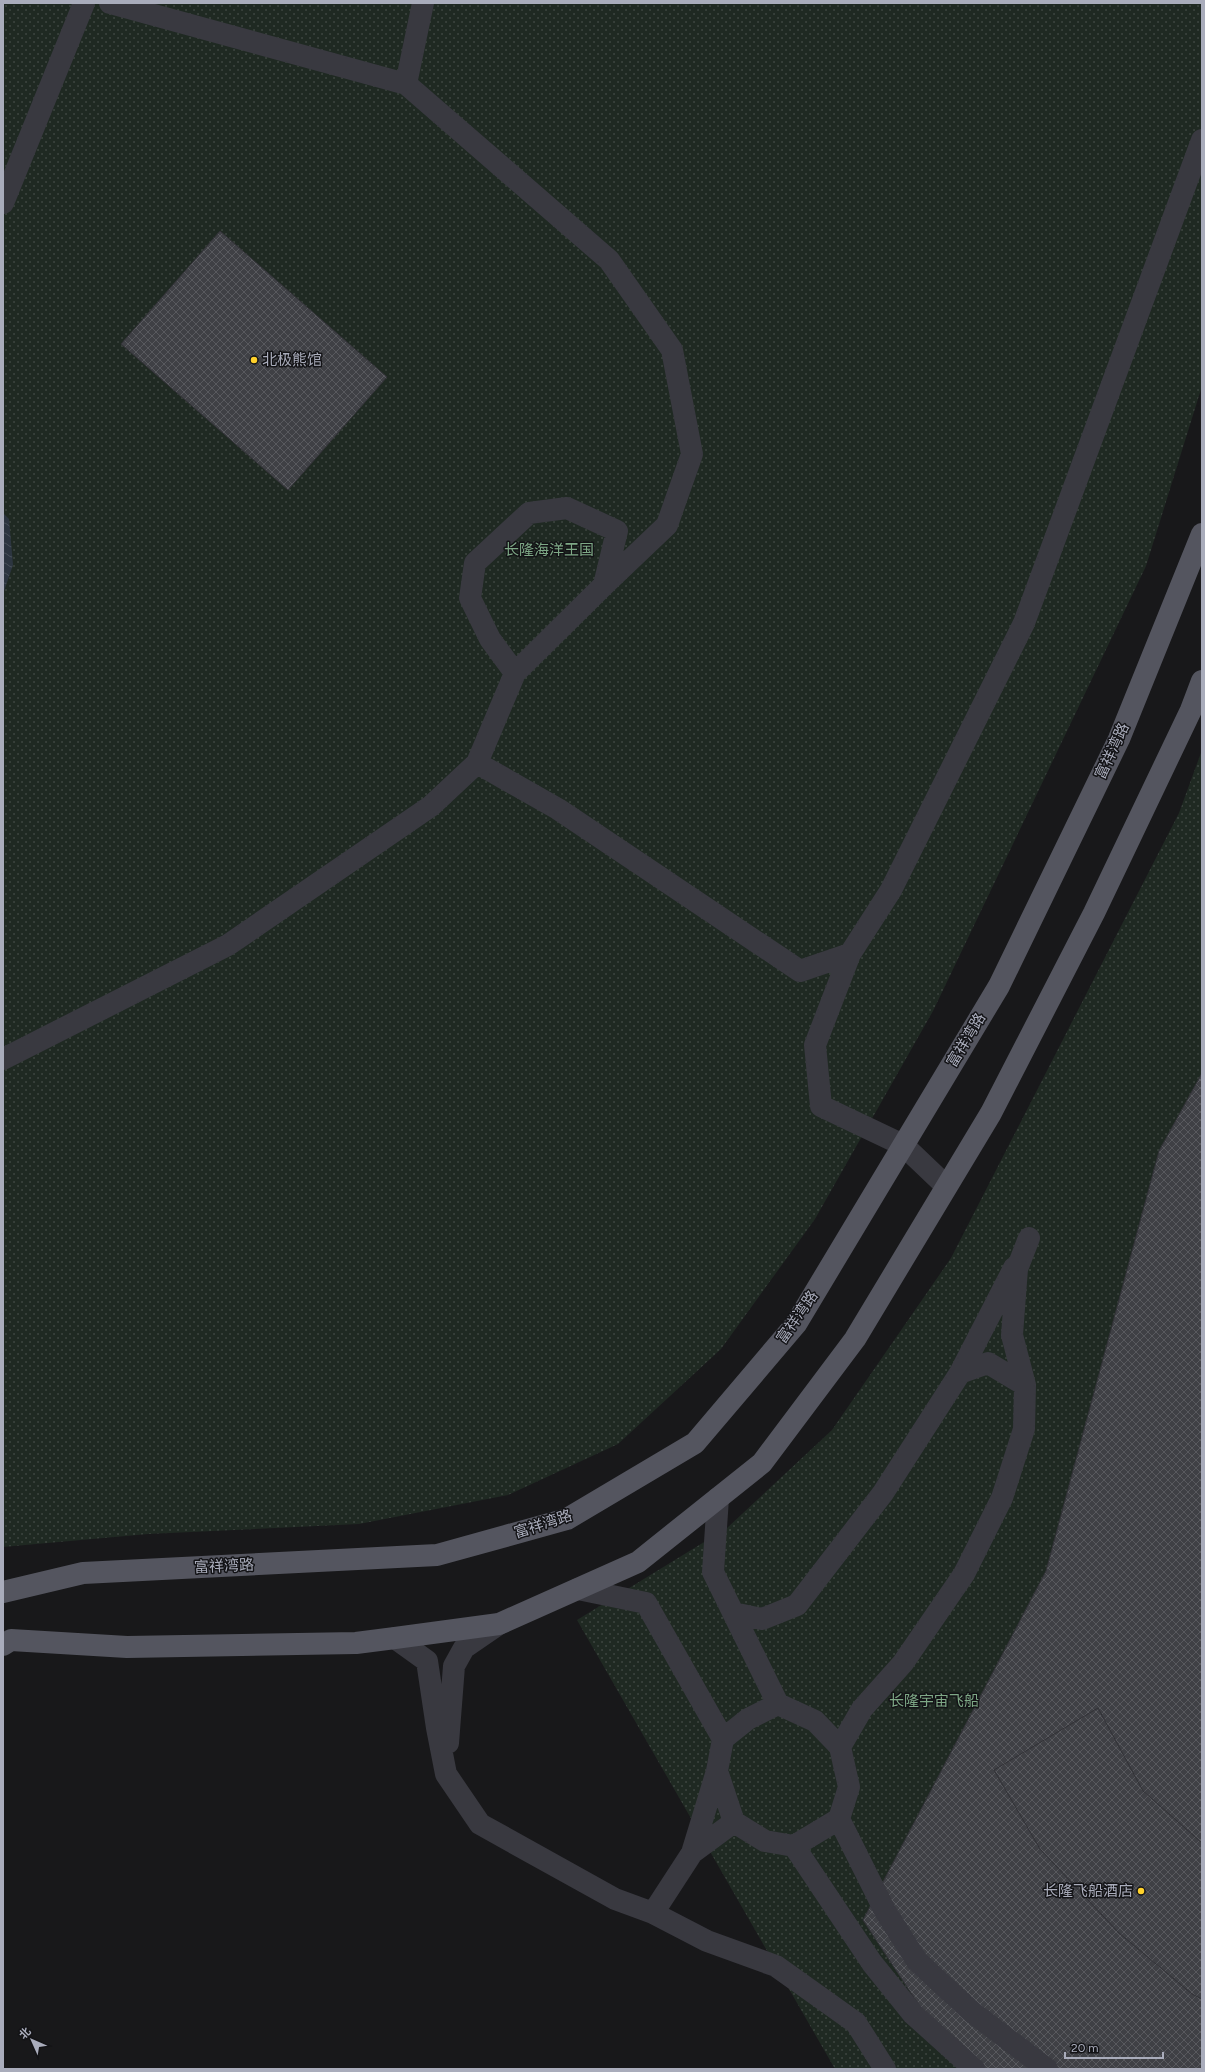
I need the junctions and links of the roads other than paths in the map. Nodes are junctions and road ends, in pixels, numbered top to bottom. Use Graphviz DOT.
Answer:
graph roads {
  1 [pos="84,3"];
  2 [pos="110,3"];
  3 [pos="423,3"];
  4 [pos="406,84"];
  5 [pos="1202,140"];
  6 [pos="3,203"];
  7 [pos="1202,534"];
  8 [pos="604,585"];
  9 [pos="515,674"];
  10 [pos="1202,681"];
  11 [pos="477,763"];
  12 [pos="850,954"];
  13 [pos="3,1059"];
  14 [pos="903,1145"];
  15 [pos="946,1186"];
  16 [pos="960,1373"];
  17 [pos="1025,1385"];
  18 [pos="718,1498"];
  19 [pos="578,1589"];
  20 [pos="3,1592"];
  21 [pos="733,1613"];
  22 [pos="499,1624"];
  23 [pos="395,1638"];
  24 [pos="3,1645"];
  25 [pos="778,1704"];
  26 [pos="723,1740"];
  27 [pos="840,1747"];
  28 [pos="717,1771"];
  29 [pos="446,1774"];
  30 [pos="839,1819"];
  31 [pos="734,1822"];
  32 [pos="794,1846"];
  33 [pos="692,1853"];
  34 [pos="653,1913"];
  35 [pos="885,2069"];
  36 [pos="974,2069"];
  37 [pos="1046,2069"];
  1 -- 6 [label="street"];
  2 -- 4 [label="street"];
  3 -- 4 [label="street"];
  4 -- 8 [label="street"];
  5 -- 12 [label="street"];
  7 -- 14 [label="main road, 富祥湾路"];
  8 -- 9 [label="street"];
  8 -- 9 [label="street"];
  9 -- 11 [label="street"];
  10 -- 15 [label="main road"];
  11 -- 12 [label="street"];
  11 -- 13 [label="street"];
  12 -- 14 [label="street"];
  14 -- 15 [label="street"];
  14 -- 20 [label="main road, 富祥湾路"];
  15 -- 18 [label="main road"];
  16 -- 17 [label="street"];
  16 -- 17 [label="street"];
  16 -- 21 [label="street"];
  17 -- 27 [label="street"];
  18 -- 19 [label="main road"];
  18 -- 21 [label="street"];
  19 -- 22 [label="main road"];
  19 -- 26 [label="street"];
  21 -- 25 [label="street"];
  22 -- 23 [label="main road"];
  22 -- 29 [label="street"];
  23 -- 24 [label="main road"];
  23 -- 29 [label="street"];
  25 -- 26 [label="street"];
  25 -- 27 [label="street"];
  26 -- 28 [label="street"];
  27 -- 30 [label="street"];
  28 -- 31 [label="street"];
  28 -- 33 [label="street"];
  29 -- 34 [label="street"];
  30 -- 32 [label="street"];
  30 -- 37 [label="street"];
  31 -- 32 [label="street"];
  31 -- 33 [label="street"];
  32 -- 36 [label="street"];
  33 -- 34 [label="street"];
  34 -- 35 [label="street"];
}
